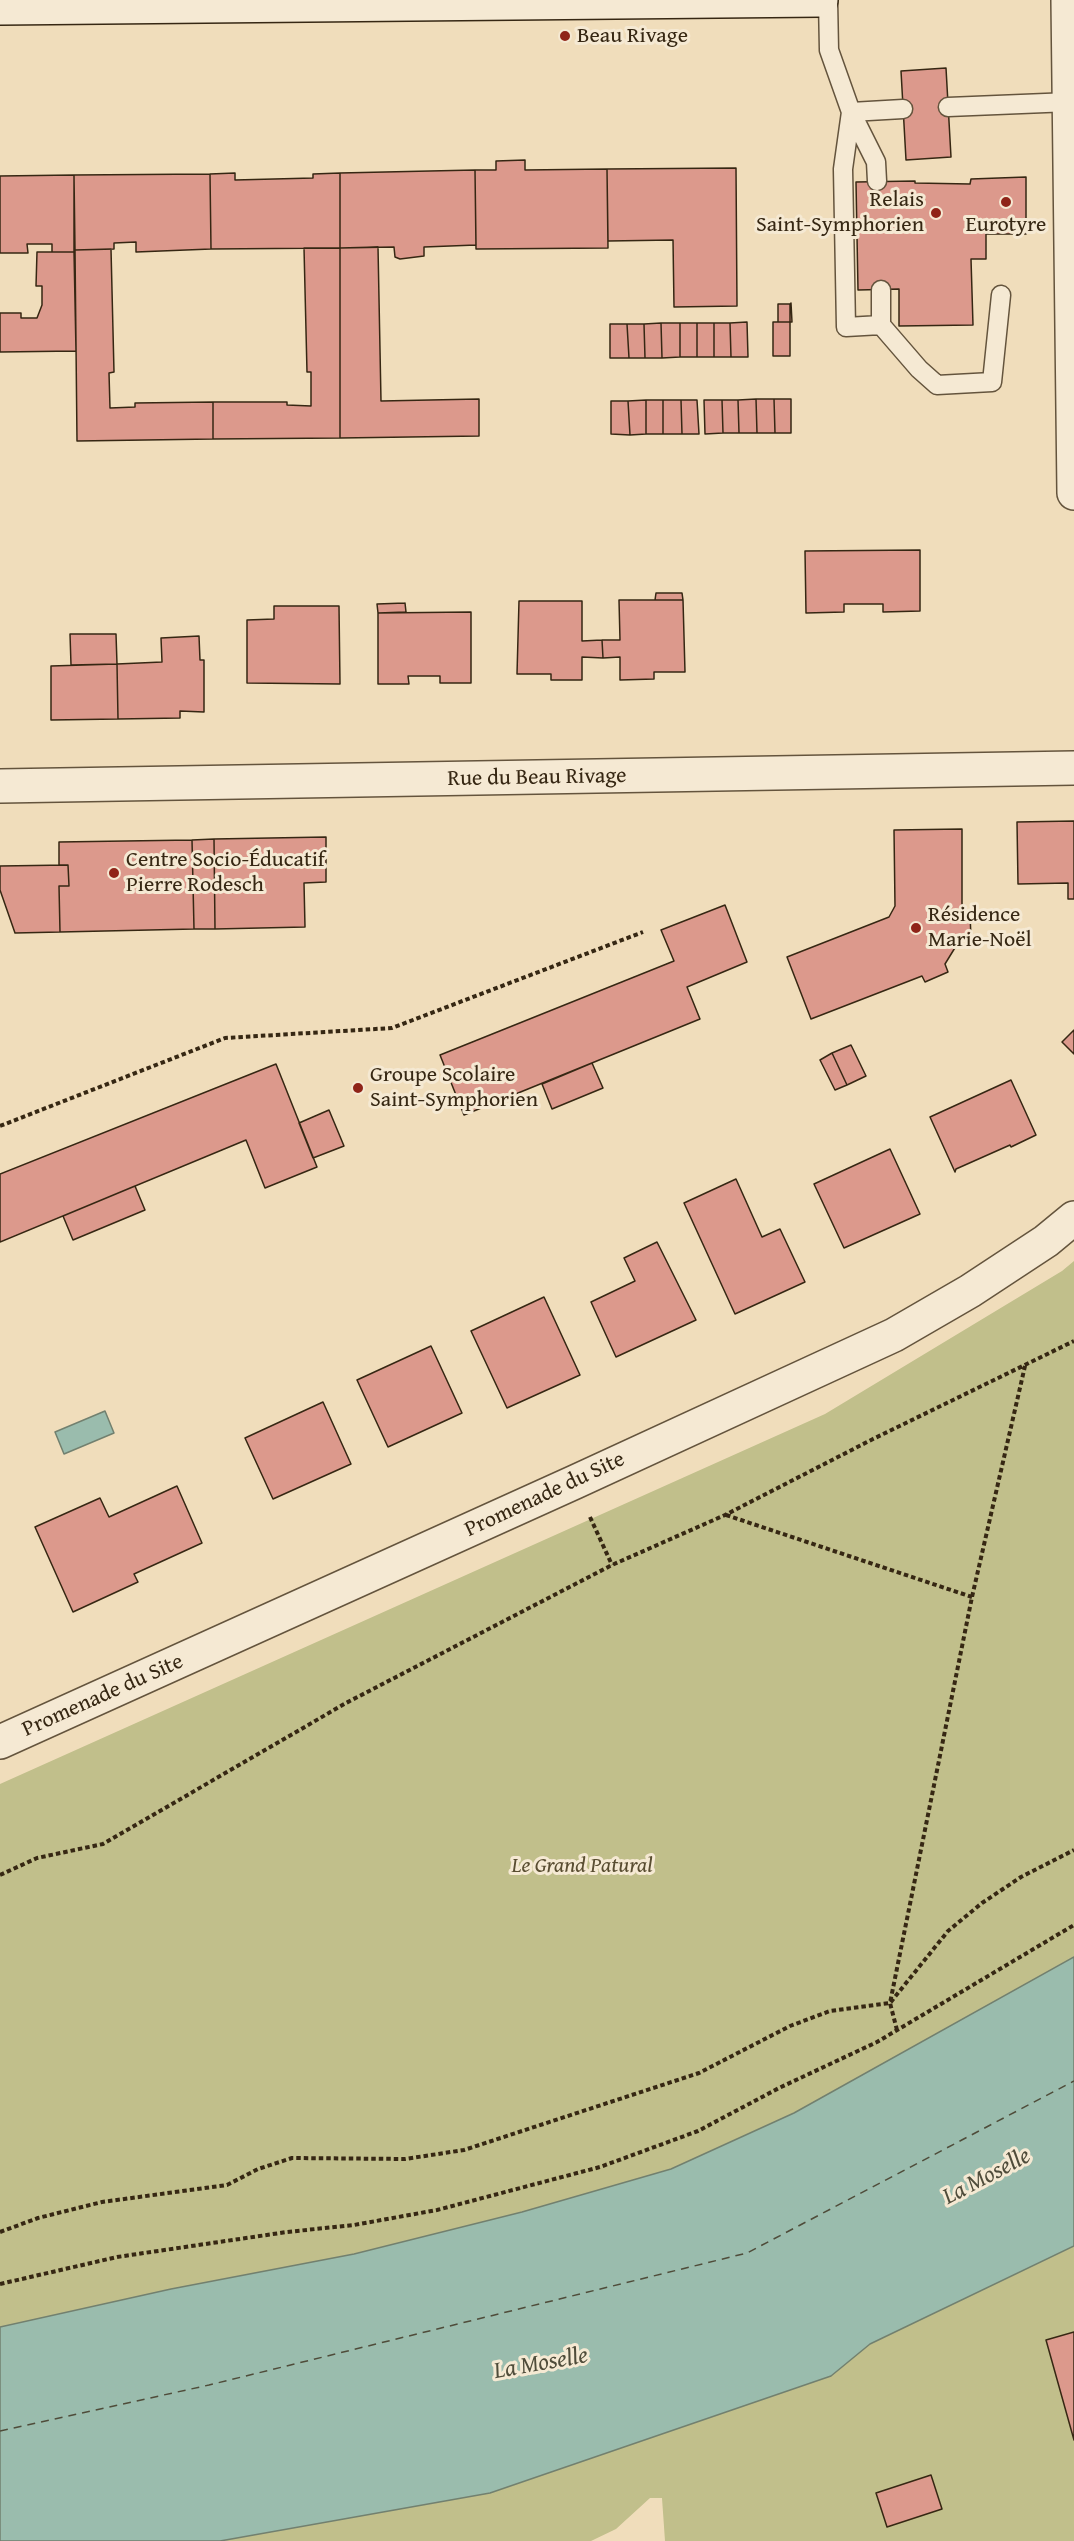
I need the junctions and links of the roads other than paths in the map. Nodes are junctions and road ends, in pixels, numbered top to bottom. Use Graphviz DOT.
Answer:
graph roads {
  1 [pos="820,0"];
  2 [pos="828,0"];
  3 [pos="1068,0"];
  4 [pos="318,2"];
  5 [pos="97,4"];
  6 [pos="0,8"];
  7 [pos="1070,102"];
  8 [pos="948,107"];
  9 [pos="903,109"];
  10 [pos="851,111"];
  11 [pos="1072,134"];
  12 [pos="877,181"];
  13 [pos="880,290"];
  14 [pos="1001,295"];
  15 [pos="881,325"];
  16 [pos="1074,493"];
  17 [pos="1074,768"];
  18 [pos="0,786"];
  19 [pos="1074,1218"];
  20 [pos="0,1742"];
  1 -- 4 [label="street"];
  2 -- 10 [label="lane"];
  3 -- 7 [label="street"];
  4 -- 5 [label="street"];
  5 -- 6 [label="street"];
  7 -- 8 [label="lane"];
  7 -- 11 [label="street"];
  9 -- 10 [label="lane"];
  10 -- 12 [label="lane"];
  10 -- 15 [label="lane"];
  11 -- 16 [label="street"];
  13 -- 15 [label="lane"];
  14 -- 15 [label="lane"];
  17 -- 18 [label="street, Rue du Beau Rivage"];
  19 -- 20 [label="street, Promenade du Site"];
}
